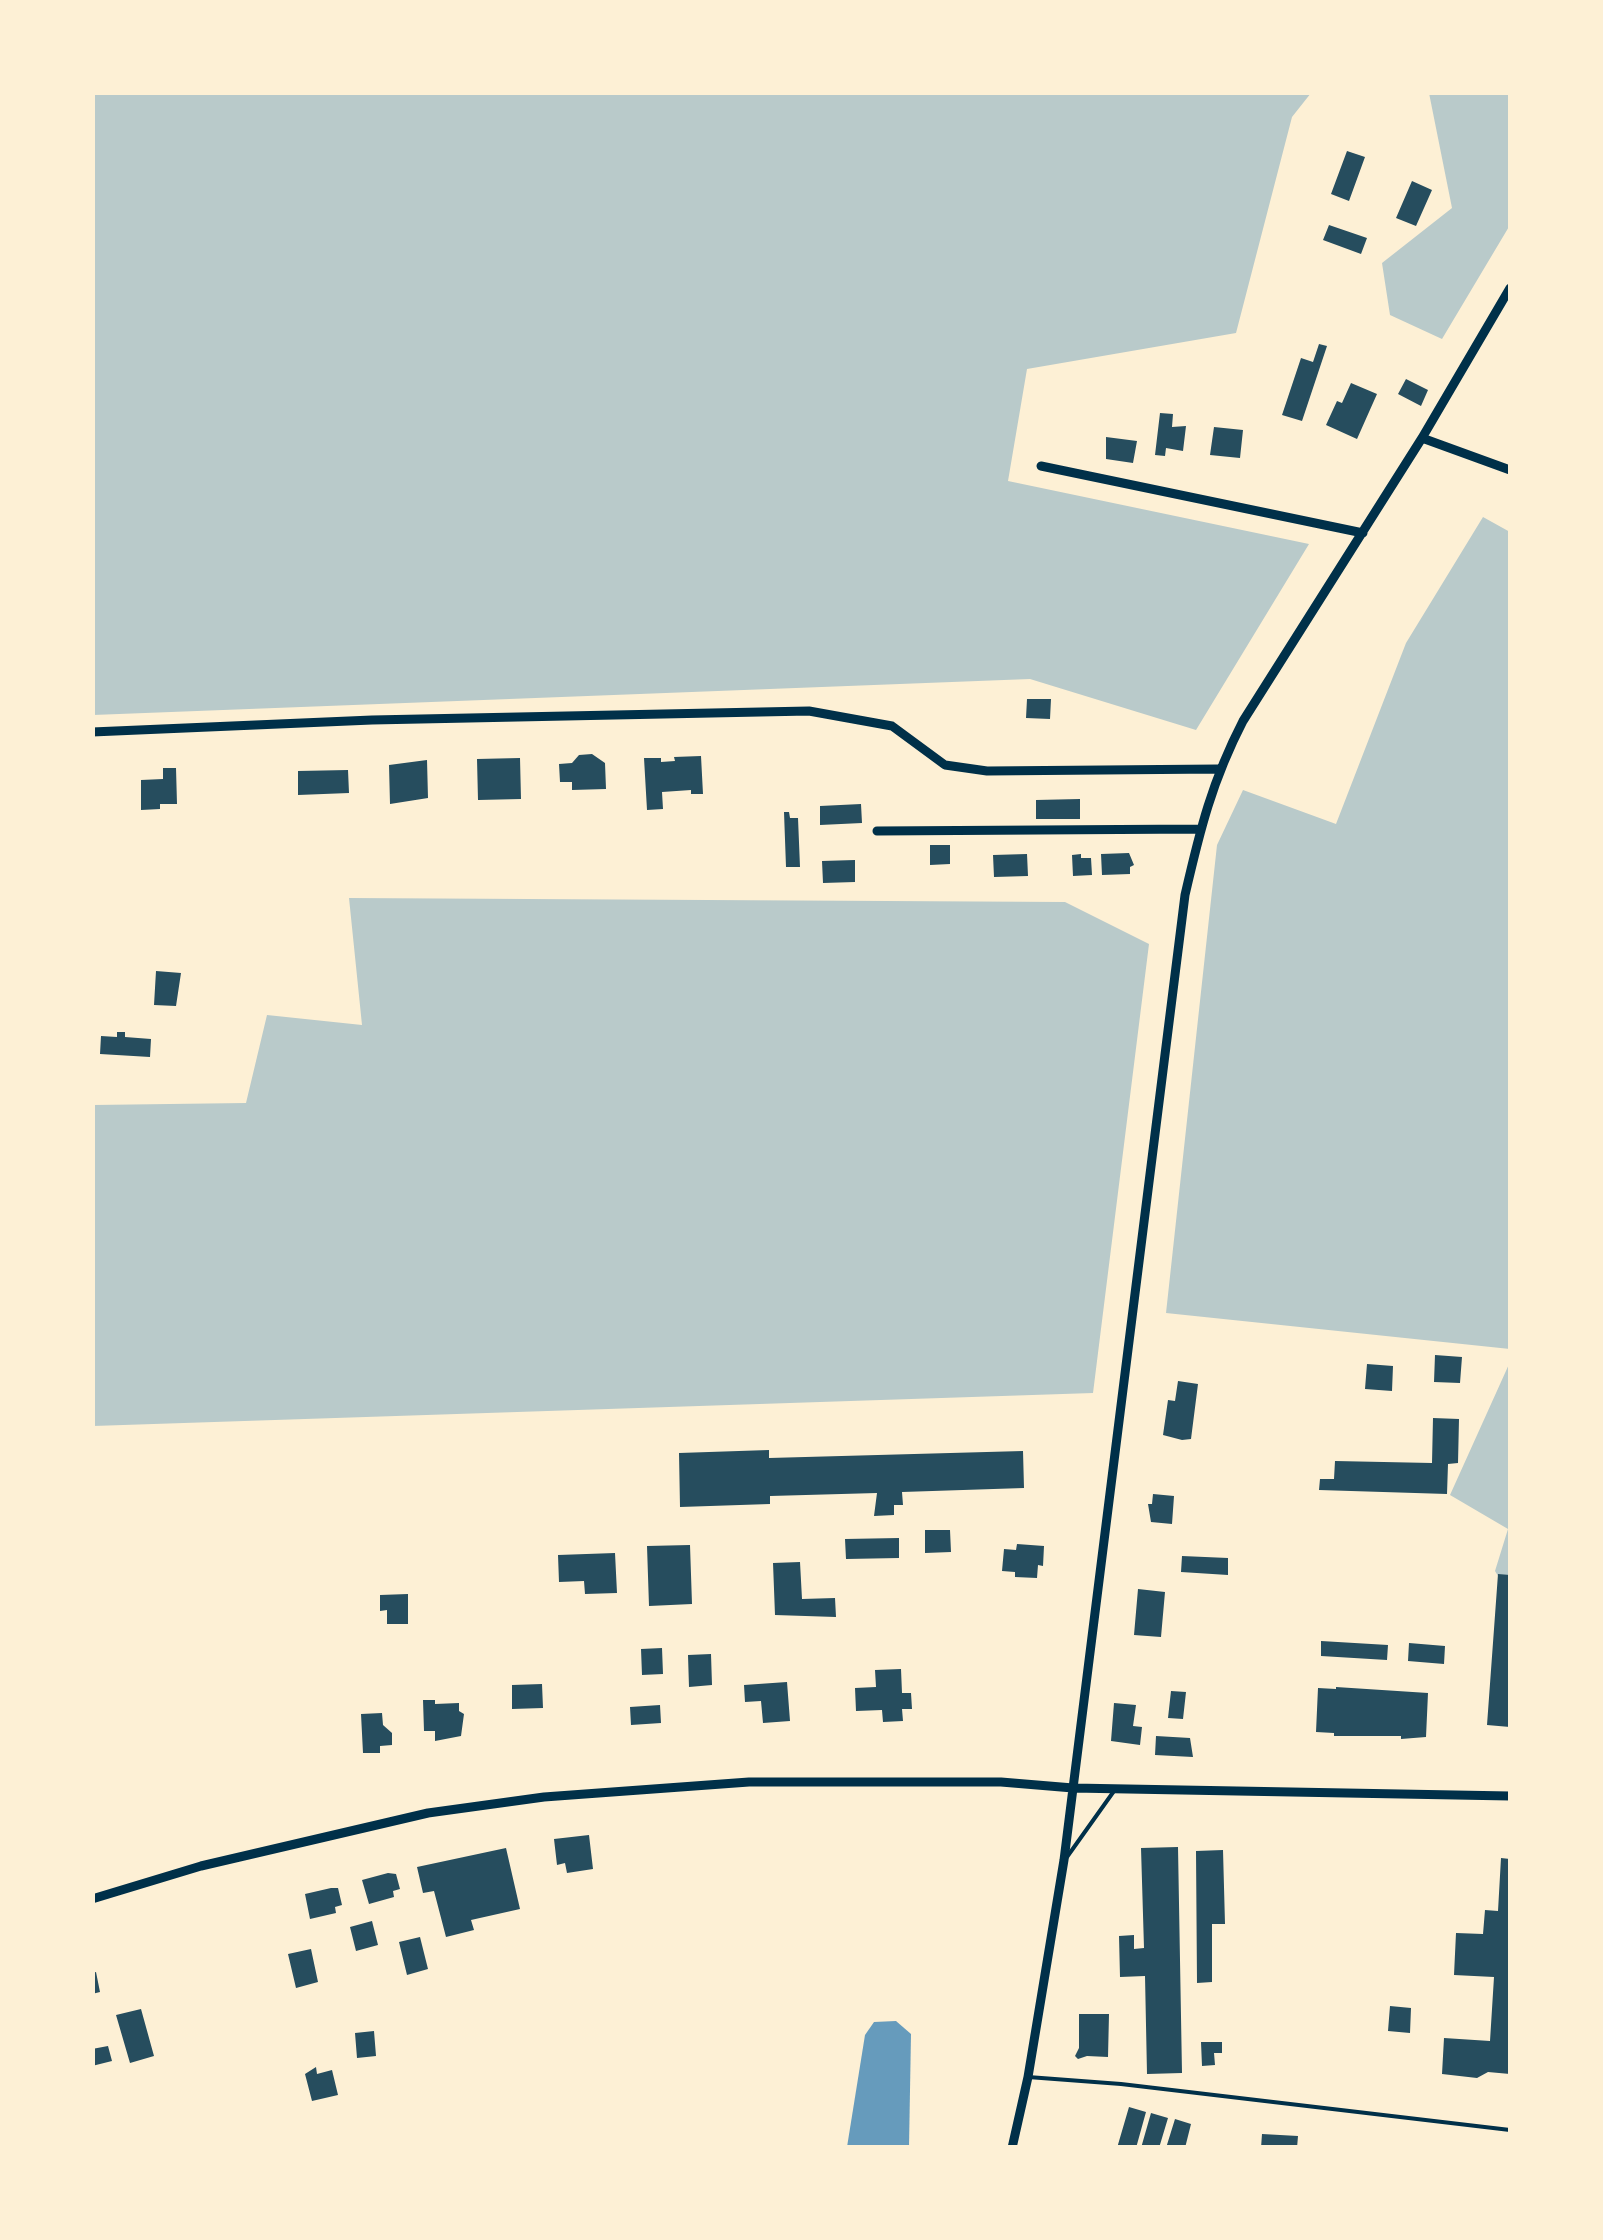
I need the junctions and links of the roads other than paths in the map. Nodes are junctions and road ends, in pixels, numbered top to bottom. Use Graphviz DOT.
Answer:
graph roads {
  1 [pos="1510,288"];
  2 [pos="1422,438"];
  3 [pos="1041,466"];
  4 [pos="1510,470"];
  5 [pos="1363,532"];
  6 [pos="92,732"];
  7 [pos="1218,769"];
  8 [pos="1200,829"];
  9 [pos="877,832"];
  10 [pos="1072,1788"];
  11 [pos="1115,1789"];
  12 [pos="1510,1796"];
  13 [pos="1064,1860"];
  14 [pos="92,1899"];
  15 [pos="1028,2077"];
  16 [pos="1510,2130"];
  17 [pos="1012,2148"];
  1 -- 2 [label="street"];
  2 -- 4 [label="street"];
  2 -- 5 [label="street"];
  3 -- 5 [label="street"];
  5 -- 7 [label="street"];
  6 -- 7 [label="street"];
  7 -- 8 [label="street"];
  8 -- 9 [label="street"];
  8 -- 10 [label="street"];
  10 -- 11 [label="street"];
  10 -- 13 [label="street"];
  10 -- 14 [label="street"];
  11 -- 12 [label="street"];
  11 -- 13 [label="lane"];
  13 -- 15 [label="street"];
  15 -- 16 [label="lane"];
  15 -- 17 [label="street"];
}
